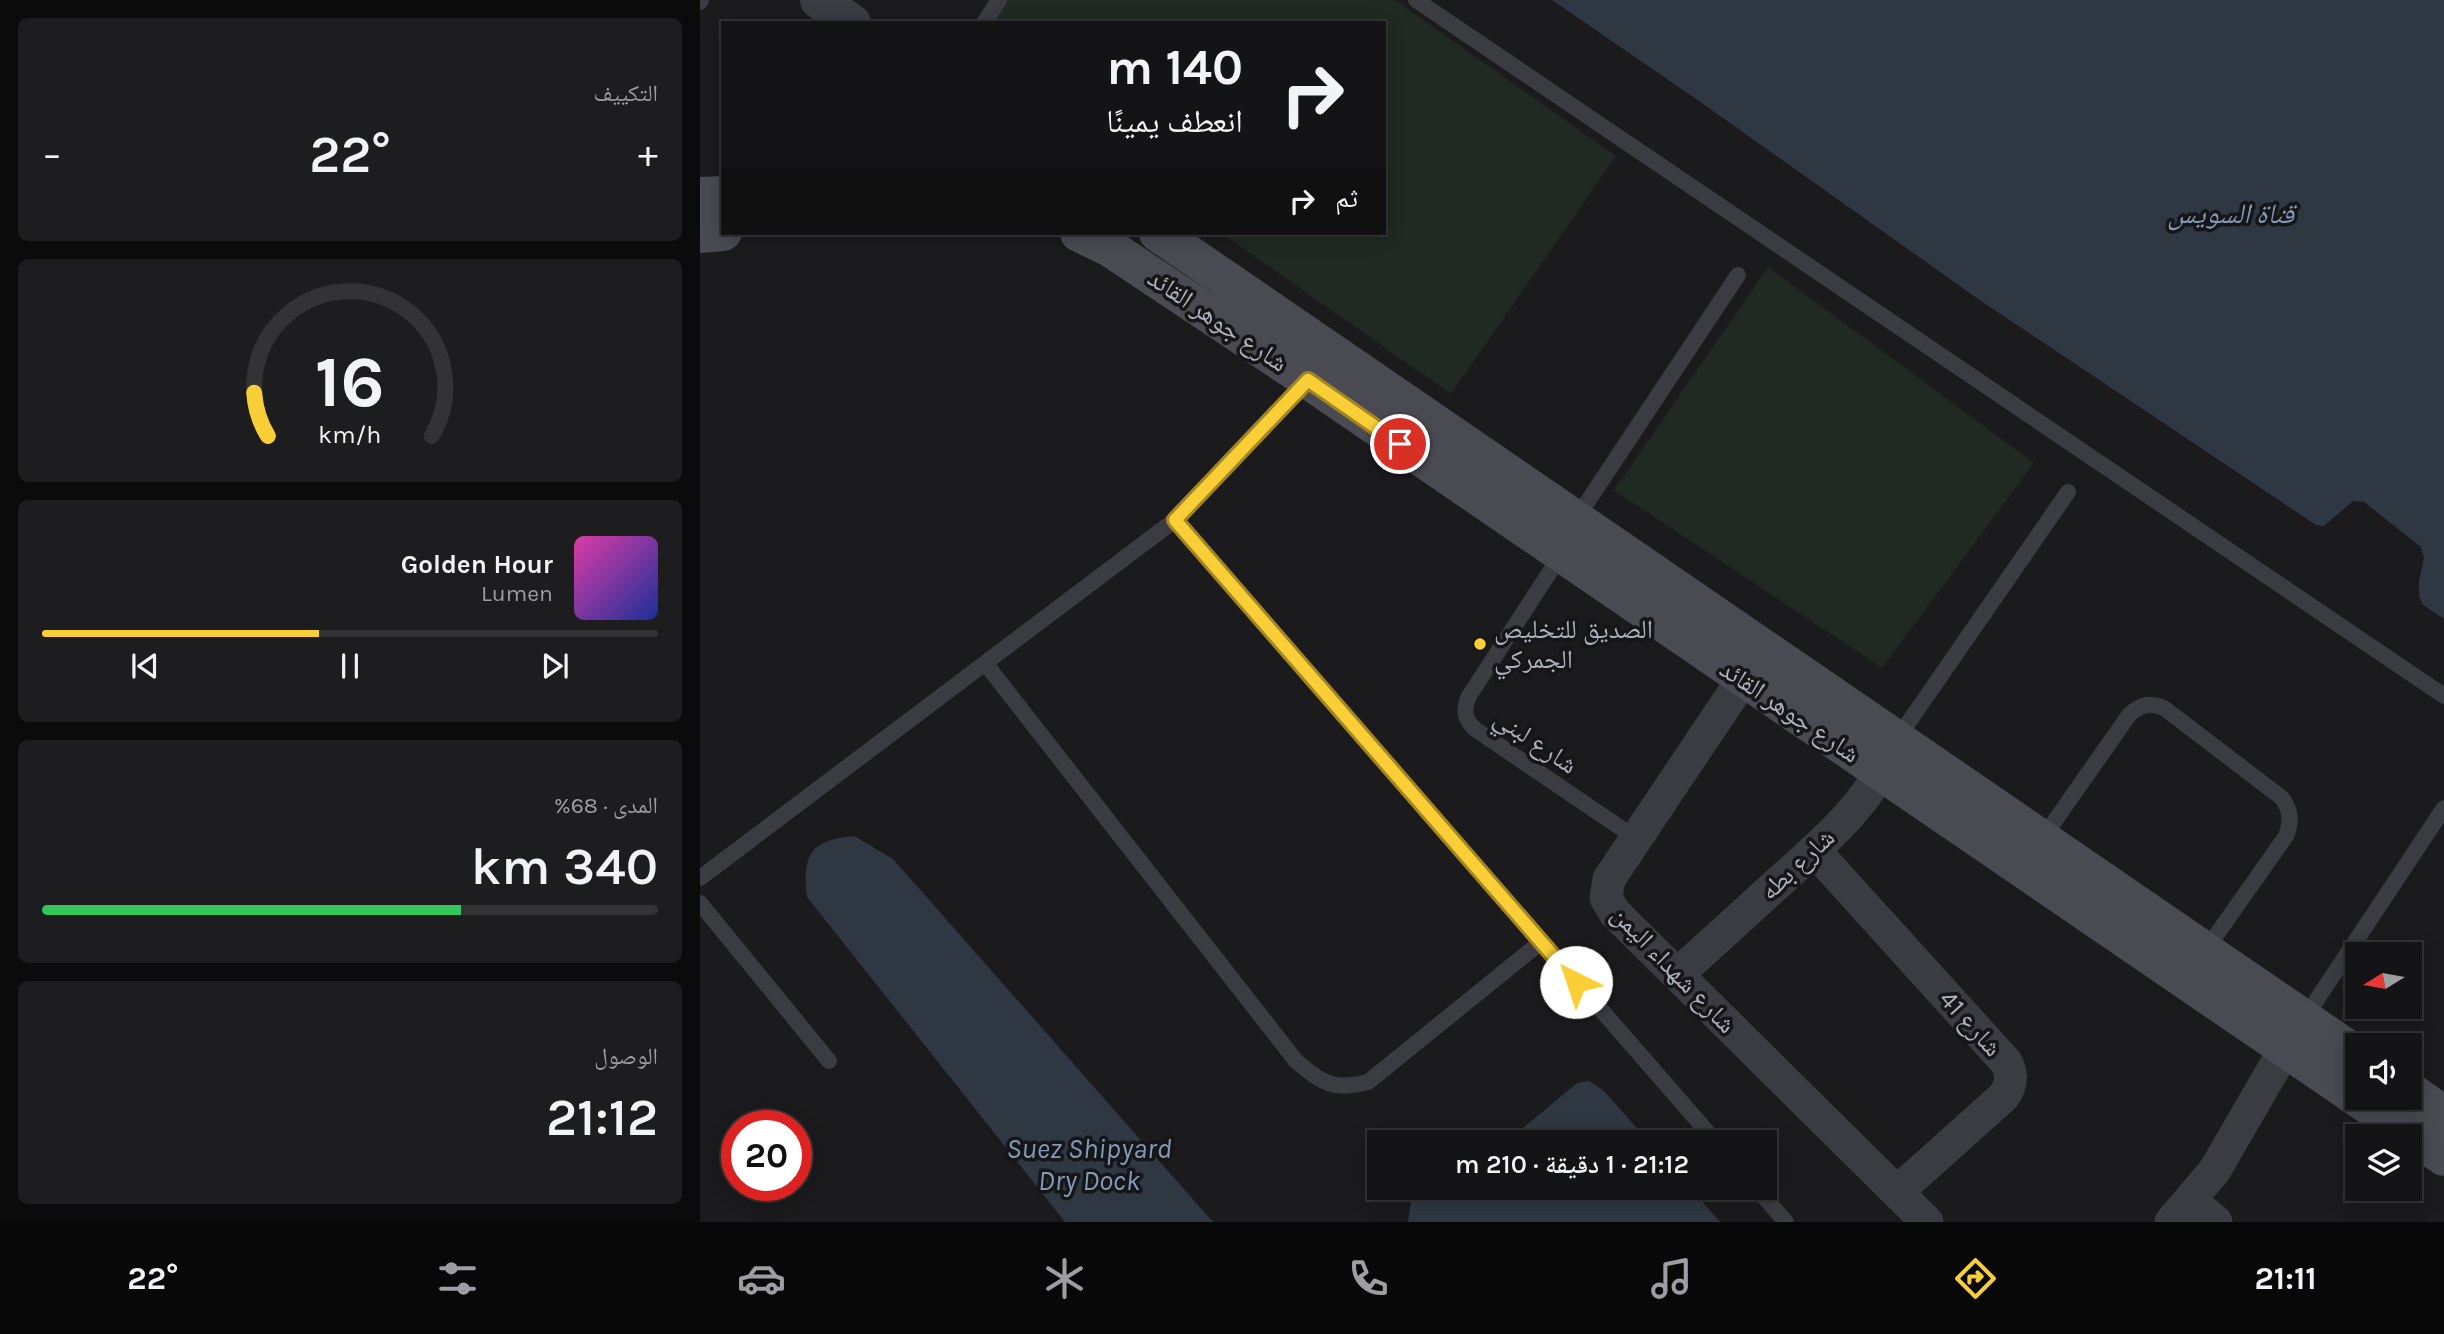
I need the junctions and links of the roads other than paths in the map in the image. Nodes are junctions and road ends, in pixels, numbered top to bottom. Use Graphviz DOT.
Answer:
graph roads {
  1 [pos="819,0"];
  2 [pos="999,0"];
  3 [pos="1416,0"];
  4 [pos="849,21"];
  5 [pos="985,21"];
  6 [pos="721,195"];
  7 [pos="700,196"];
  8 [pos="721,232"];
  9 [pos="700,234"];
  10 [pos="1083,235"];
  11 [pos="1108,235"];
  12 [pos="1160,235"];
  13 [pos="1136,265"];
  14 [pos="1738,275"];
  15 [pos="1316,363"];
  16 [pos="2068,492"];
  17 [pos="1576,519"];
  18 [pos="1175,520"];
  19 [pos="1561,555"];
  20 [pos="985,663"];
  21 [pos="1742,679"];
  22 [pos="2444,695"];
  23 [pos="1897,739"];
  24 [pos="1881,774"];
  25 [pos="2444,808"];
  26 [pos="1637,839"];
  27 [pos="2042,839"];
  28 [pos="1814,850"];
  29 [pos="700,878"];
  30 [pos="700,903"];
  31 [pos="1541,942"];
  32 [pos="2205,951"];
  33 [pos="1678,974"];
  34 [pos="2295,1034"];
  35 [pos="2345,1051"];
  36 [pos="829,1061"];
  37 [pos="2422,1099"];
  38 [pos="2444,1115"];
  39 [pos="1706,1130"];
  40 [pos="2444,1157"];
  41 [pos="1897,1192"];
  42 [pos="1767,1200"];
  43 [pos="2193,1215"];
  44 [pos="1786,1222"];
  45 [pos="1927,1222"];
  1 -- 4 [label="street"];
  2 -- 5 [label="lane"];
  3 -- 22 [label="lane"];
  6 -- 7 [label="main road"];
  8 -- 9 [label="main road"];
  10 -- 13 [label="main road"];
  11 -- 13 [label="main road"];
  12 -- 15 [label="main road, شارع جوهر القائد"];
  13 -- 15 [label="main road, شارع جوهر القائد"];
  14 -- 17 [label="lane"];
  15 -- 17 [label="main road, شارع جوهر القائد"];
  15 -- 18 [label="lane"];
  15 -- 19 [label="main road, شارع جوهر القائد"];
  16 -- 23 [label="lane"];
  17 -- 23 [label="main road, شارع جوهر القائد"];
  18 -- 20 [label="lane"];
  18 -- 31 [label="lane"];
  19 -- 21 [label="main road, شارع جوهر القائد"];
  19 -- 26 [label="lane, شارع لبني"];
  20 -- 29 [label="lane"];
  20 -- 31 [label="lane"];
  21 -- 24 [label="main road, شارع جوهر القائد"];
  21 -- 26 [label="street, شارع شهداء اليمن"];
  23 -- 24 [label="street, شارع بطه"];
  23 -- 27 [label="main road, شارع جوهر القائد"];
  24 -- 28 [label="street, شارع بطه"];
  24 -- 34 [label="main road, شارع جوهر القائد"];
  25 -- 34 [label="lane"];
  26 -- 33 [label="street, شارع شهداء اليمن"];
  27 -- 32 [label="main road, شارع جوهر القائد"];
  27 -- 32 [label="lane"];
  28 -- 33 [label="street, شارع بطه"];
  28 -- 41 [label="street, شارع 41"];
  30 -- 36 [label="lane"];
  31 -- 39 [label="lane"];
  32 -- 34 [label="main road, شارع جوهر القائد"];
  33 -- 41 [label="street, شارع شهداء اليمن"];
  34 -- 35 [label="main road, شارع جوهر القائد"];
  34 -- 40 [label="main road, شارع جوهر القائد"];
  34 -- 43 [label="street"];
  37 -- 38 [label="main road"];
  41 -- 45 [label="street, شارع شهداء اليمن"];
  42 -- 44 [label="lane"];
}
